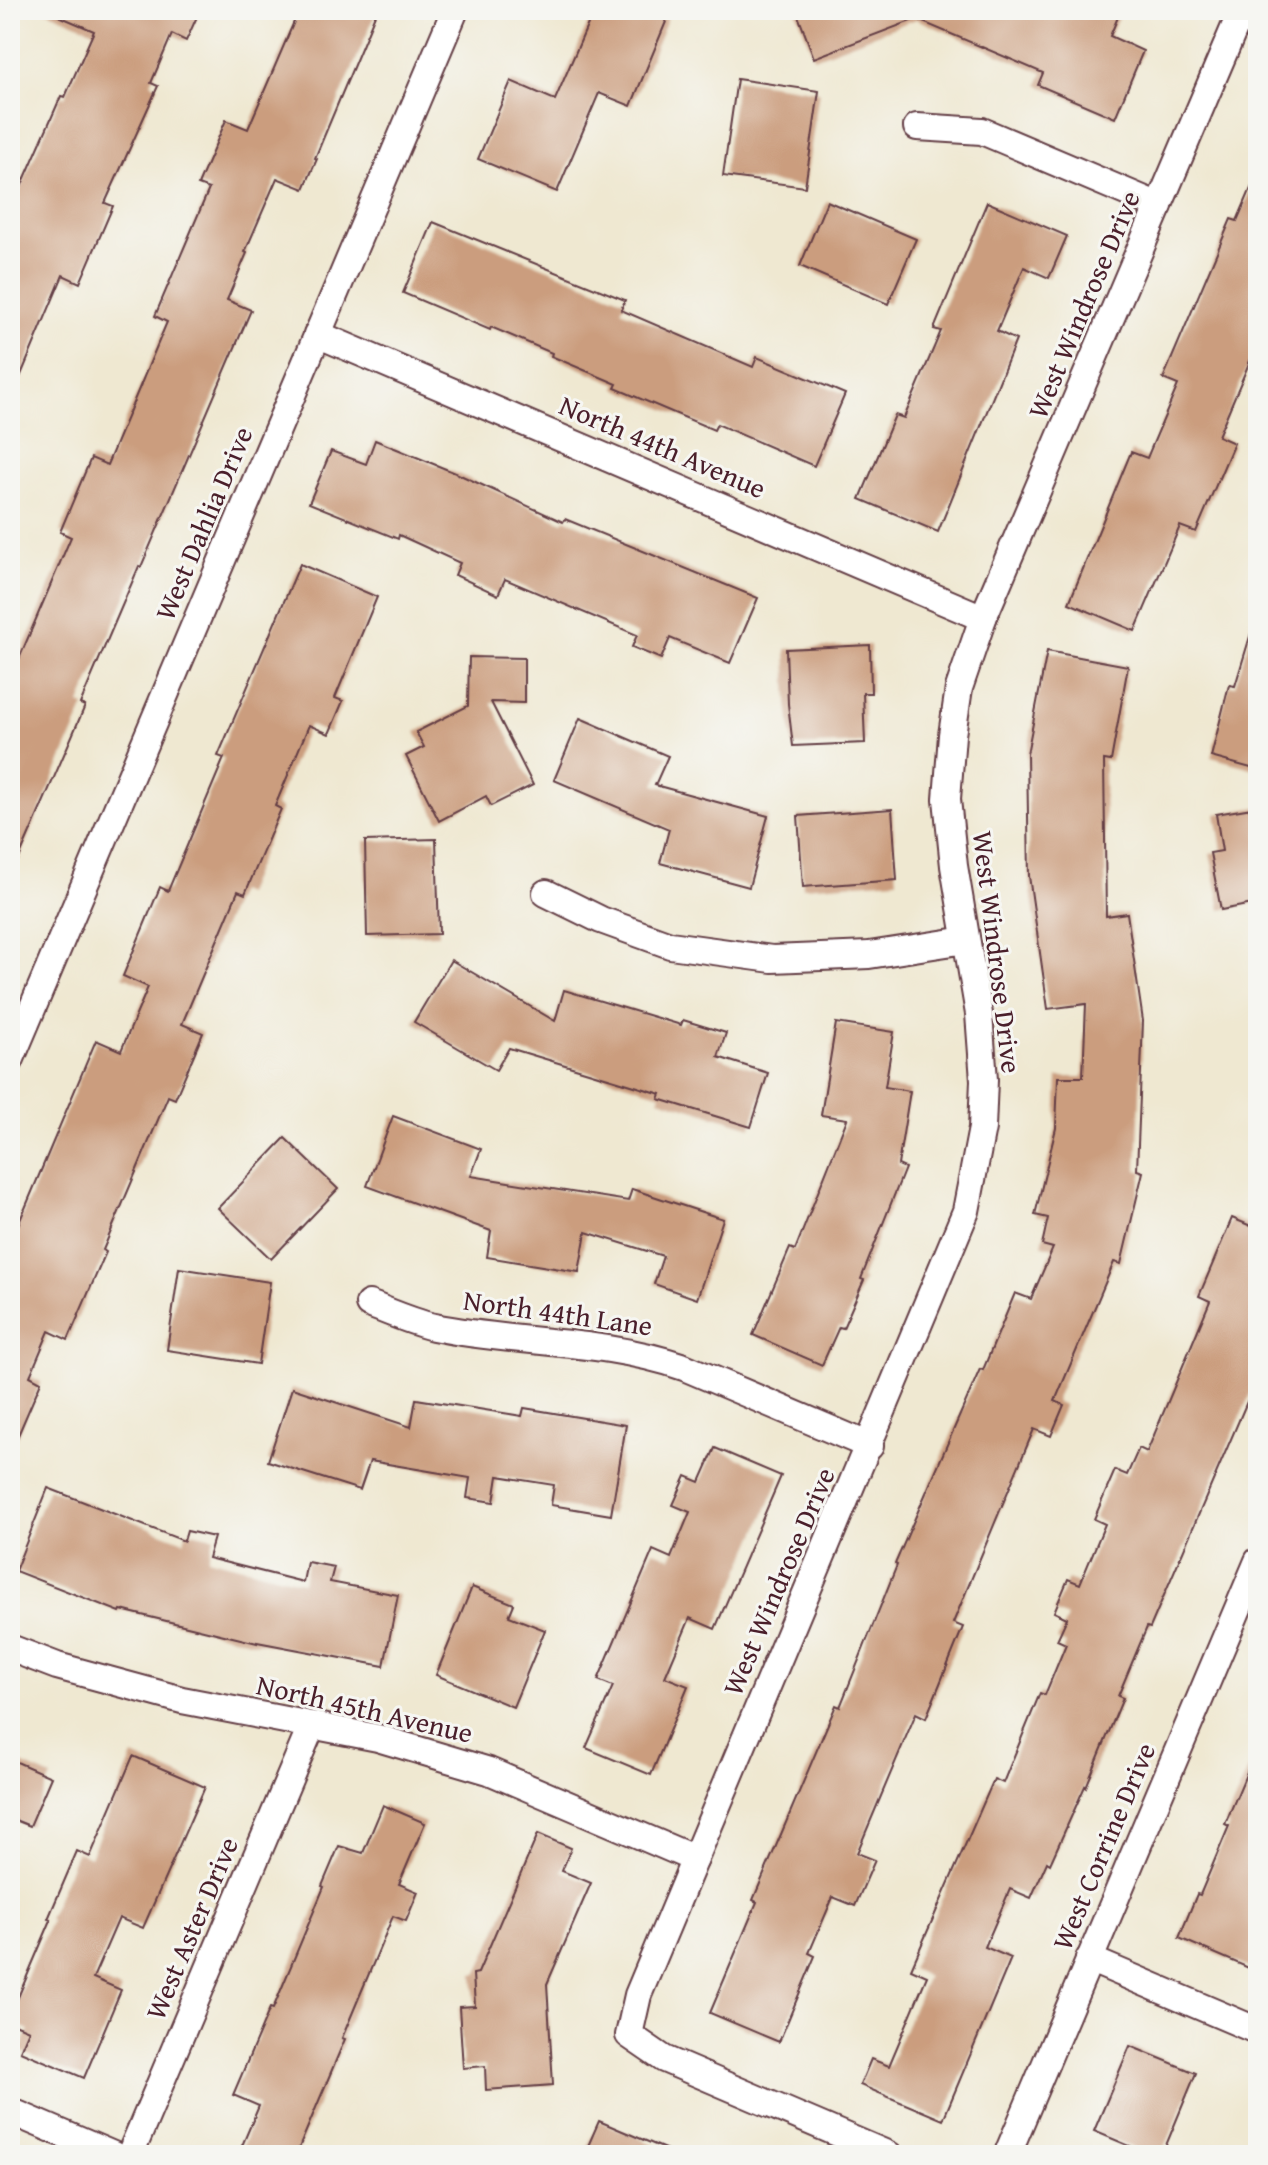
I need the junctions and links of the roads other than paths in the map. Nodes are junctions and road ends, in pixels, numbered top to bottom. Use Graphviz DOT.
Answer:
graph roads {
  1 [pos="455,10"];
  2 [pos="1242,10"];
  3 [pos="917,127"];
  4 [pos="1159,206"];
  5 [pos="317,334"];
  6 [pos="983,618"];
  7 [pos="546,893"];
  8 [pos="966,940"];
  9 [pos="10,1061"];
  10 [pos="369,1304"];
  11 [pos="870,1446"];
  12 [pos="1258,1561"];
  13 [pos="10,1648"];
  14 [pos="312,1725"];
  15 [pos="695,1859"];
  16 [pos="1089,1959"];
  17 [pos="1258,2031"];
  18 [pos="10,2111"];
  19 [pos="113,2155"];
  20 [pos="130,2155"];
  21 [pos="889,2155"];
  22 [pos="1007,2155"];
  1 -- 5 [label="street, West Dahlia Drive"];
  2 -- 4 [label="street, West Windrose Drive"];
  3 -- 4 [label="street"];
  4 -- 6 [label="street, West Windrose Drive"];
  5 -- 6 [label="street, North 44th Avenue"];
  5 -- 9 [label="street, West Dahlia Drive"];
  6 -- 8 [label="street, West Windrose Drive"];
  7 -- 8 [label="street"];
  8 -- 11 [label="street, West Windrose Drive"];
  10 -- 11 [label="street, North 44th Lane"];
  11 -- 15 [label="street, West Windrose Drive"];
  12 -- 16 [label="street, West Corrine Drive"];
  13 -- 14 [label="street, North 45th Avenue"];
  14 -- 15 [label="street, North 45th Avenue"];
  14 -- 20 [label="street, West Aster Drive"];
  15 -- 21 [label="street, West Windrose Drive"];
  16 -- 17 [label="street"];
  16 -- 22 [label="street, West Corrine Drive"];
  18 -- 19 [label="street"];
}
